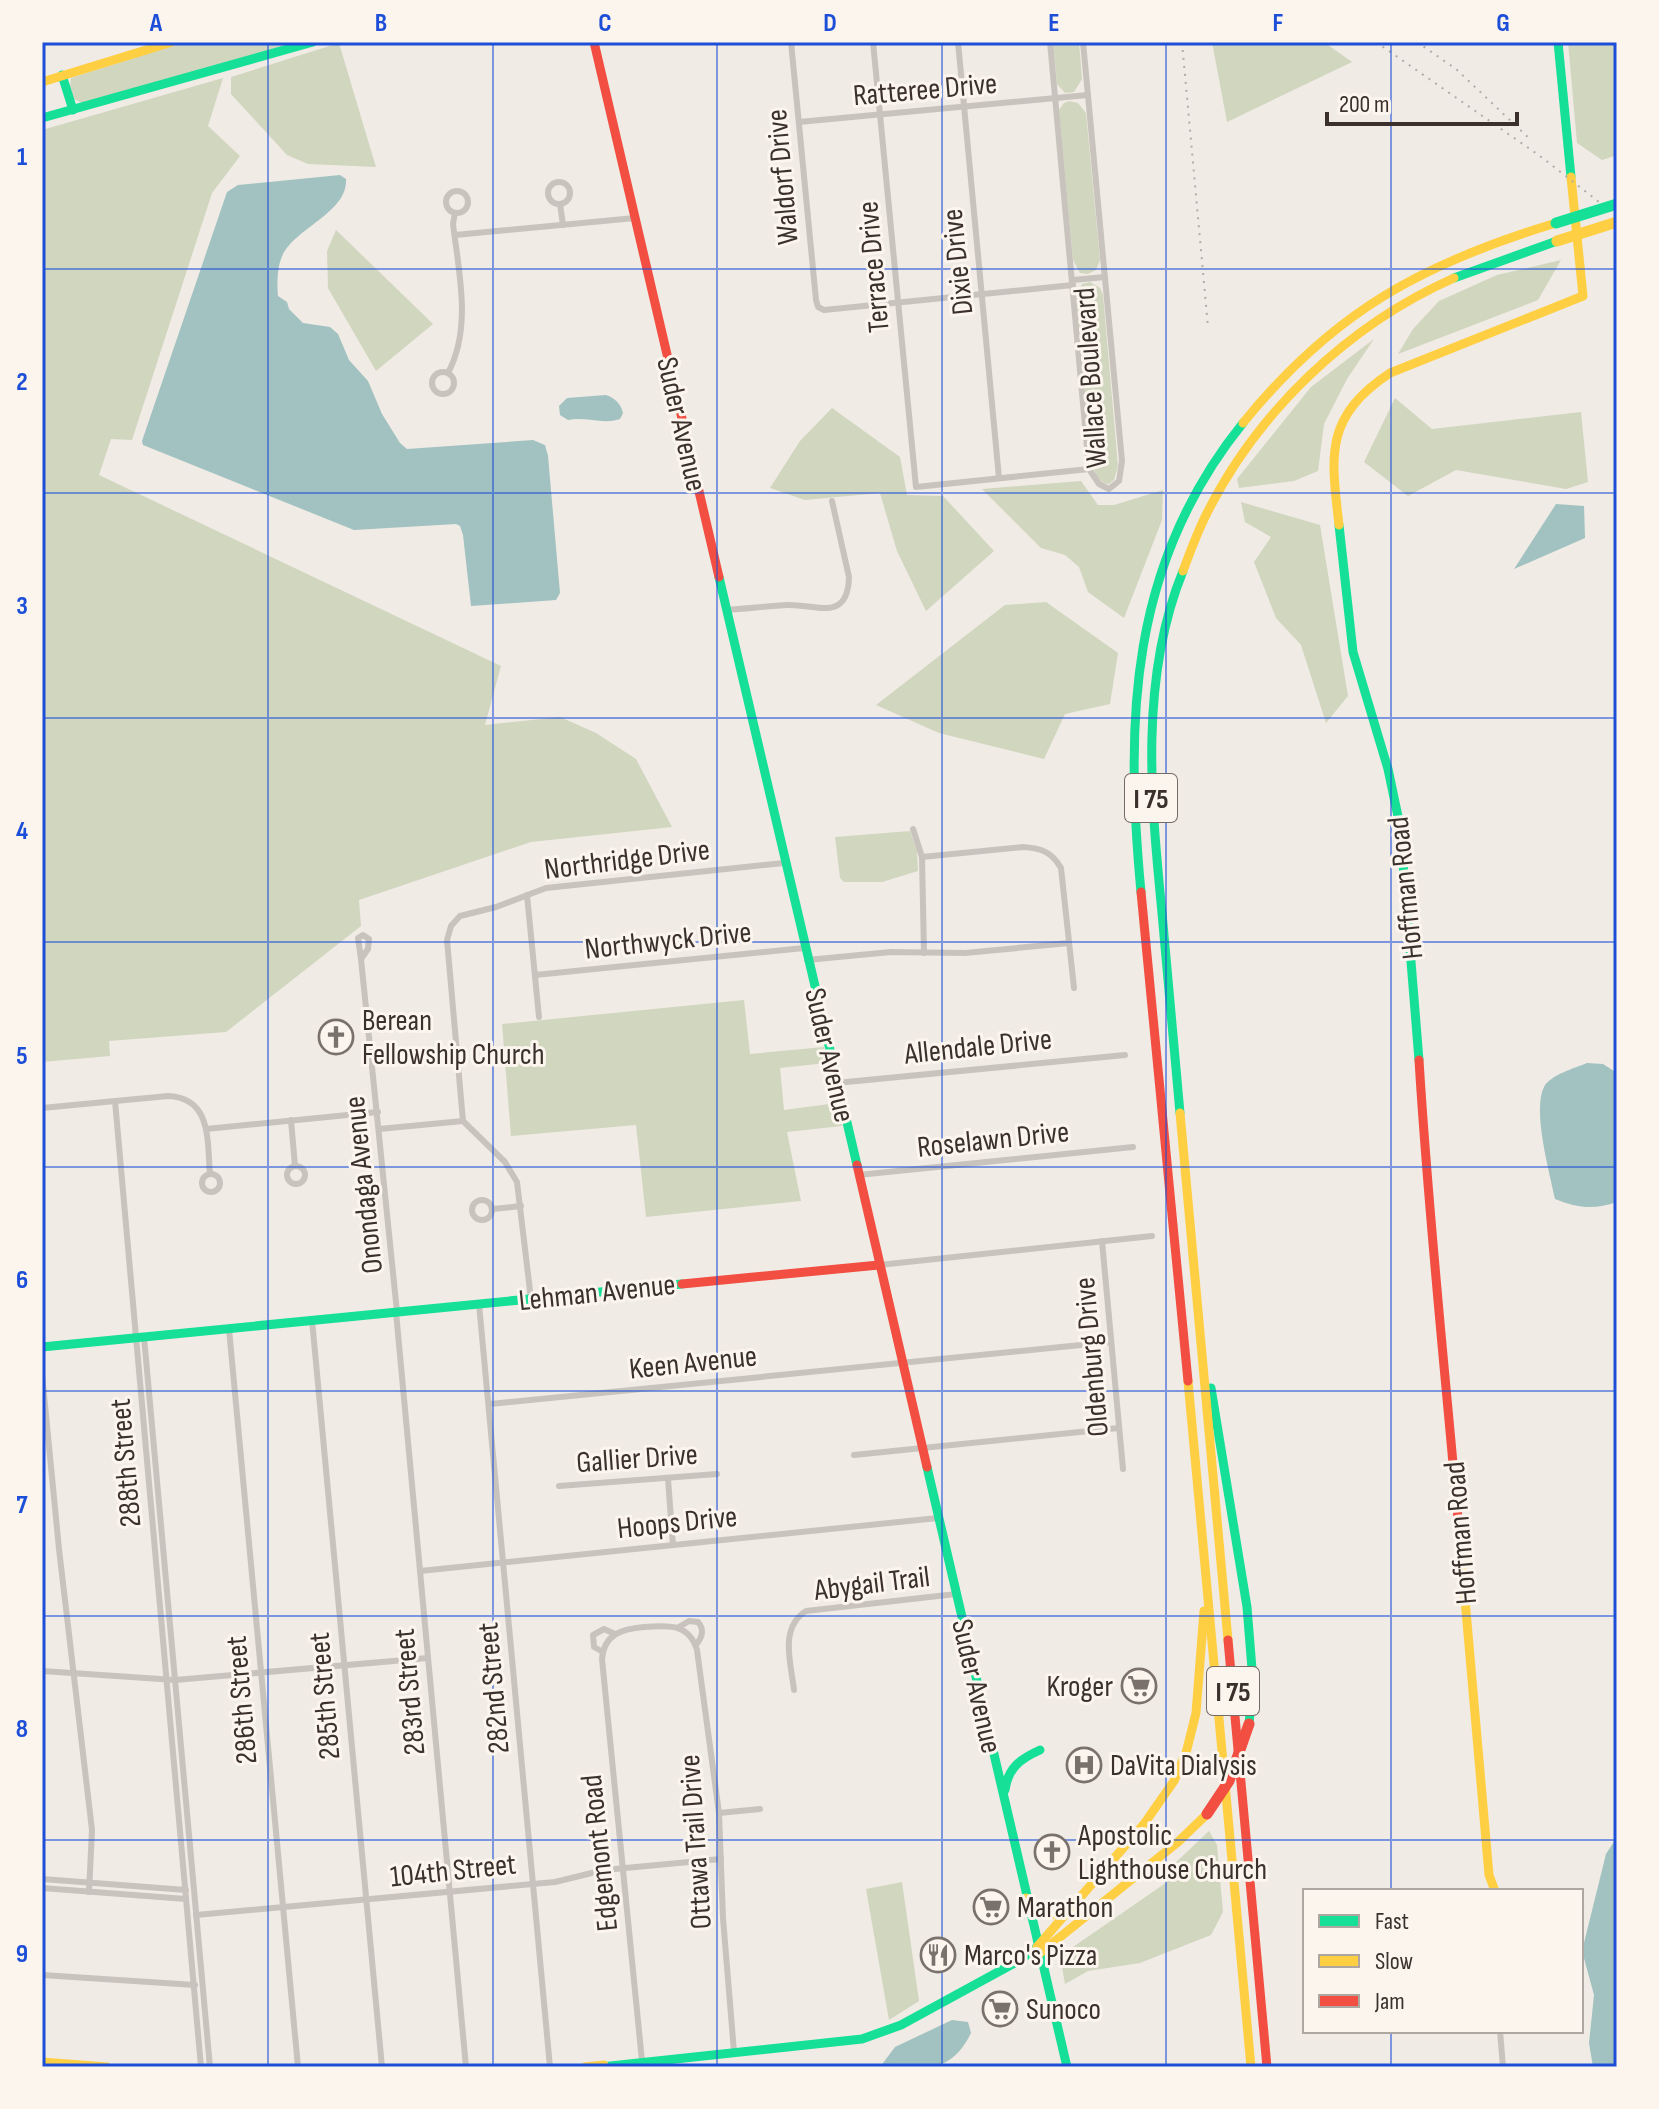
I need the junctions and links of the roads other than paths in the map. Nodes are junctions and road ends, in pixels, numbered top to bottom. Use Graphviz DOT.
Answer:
graph roads {
  1 [pos="172,42"];
  2 [pos="313,42"];
  3 [pos="594,42"];
  4 [pos="791,42"];
  5 [pos="873,42"];
  6 [pos="958,42"];
  7 [pos="1050,42"];
  8 [pos="1083,42"];
  9 [pos="1558,42"];
  10 [pos="62,75"];
  11 [pos="42,82"];
  12 [pos="1088,95"];
  13 [pos="1055,98"];
  14 [pos="964,107"];
  15 [pos="73,110"];
  16 [pos="880,115"];
  17 [pos="42,118"];
  18 [pos="799,122"];
  19 [pos="560,204"];
  20 [pos="1617,204"];
  21 [pos="455,213"];
  22 [pos="635,218"];
  23 [pos="1617,222"];
  24 [pos="563,225"];
  25 [pos="455,235"];
  26 [pos="1105,277"];
  27 [pos="1073,283"];
  28 [pos="982,294"];
  29 [pos="898,302"];
  30 [pos="448,373"];
  31 [pos="1089,469"];
  32 [pos="999,478"];
  33 [pos="832,501"];
  34 [pos="726,610"];
  35 [pos="913,829"];
  36 [pos="922,857"];
  37 [pos="784,863"];
  38 [pos="527,895"];
  39 [pos="1069,943"];
  40 [pos="924,953"];
  41 [pos="806,954"];
  42 [pos="361,959"];
  43 [pos="535,975"];
  44 [pos="1074,988"];
  45 [pos="539,1017"];
  46 [pos="1125,1055"];
  47 [pos="836,1083"];
  48 [pos="115,1101"];
  49 [pos="42,1108"];
  50 [pos="378,1112"];
  51 [pos="291,1120"];
  52 [pos="463,1121"];
  53 [pos="206,1129"];
  54 [pos="379,1129"];
  55 [pos="1133,1147"];
  56 [pos="295,1166"];
  57 [pos="210,1174"];
  58 [pos="858,1175"];
  59 [pos="521,1206"];
  60 [pos="493,1209"];
  61 [pos="1152,1236"];
  62 [pos="1102,1241"];
  63 [pos="879,1265"];
  64 [pos="531,1299"];
  65 [pos="479,1304"];
  66 [pos="396,1312"];
  67 [pos="1198,1315"];
  68 [pos="312,1320"];
  69 [pos="229,1329"];
  70 [pos="140,1338"];
  71 [pos="1111,1342"];
  72 [pos="42,1347"];
  73 [pos="902,1363"];
  74 [pos="42,1374"];
  75 [pos="490,1404"];
  76 [pos="1119,1428"];
  77 [pos="922,1450"];
  78 [pos="854,1455"];
  79 [pos="1123,1469"];
  80 [pos="717,1474"];
  81 [pos="668,1479"];
  82 [pos="559,1486"];
  83 [pos="938,1518"];
  84 [pos="673,1545"];
  85 [pos="504,1562"];
  86 [pos="420,1571"];
  87 [pos="1206,1583"];
  88 [pos="956,1594"];
  89 [pos="679,1627"];
  90 [pos="615,1634"];
  91 [pos="696,1645"];
  92 [pos="603,1652"];
  93 [pos="428,1658"];
  94 [pos="344,1664"];
  95 [pos="42,1671"];
  96 [pos="73,1673"];
  97 [pos="260,1673"];
  98 [pos="171,1680"];
  99 [pos="794,1690"];
  100 [pos="1040,1750"];
  101 [pos="181,1751"];
  102 [pos="173,1752"];
  103 [pos="1005,1801"];
  104 [pos="760,1809"];
  105 [pos="719,1813"];
  106 [pos="188,1820"];
  107 [pos="179,1821"];
  108 [pos="721,1859"];
  109 [pos="623,1868"];
  110 [pos="42,1879"];
  111 [pos="90,1882"];
  112 [pos="534,1884"];
  113 [pos="42,1888"];
  114 [pos="1494,1889"];
  115 [pos="185,1890"];
  116 [pos="194,1890"];
  117 [pos="89,1892"];
  118 [pos="449,1892"];
  119 [pos="1026,1898"];
  120 [pos="186,1899"];
  121 [pos="365,1901"];
  122 [pos="282,1908"];
  123 [pos="1066,1913"];
  124 [pos="188,1914"];
  125 [pos="196,1915"];
  126 [pos="1038,1950"];
  127 [pos="42,1975"];
  128 [pos="203,1984"];
  129 [pos="194,1985"];
  130 [pos="1500,2033"];
  131 [pos="734,2052"];
  132 [pos="642,2061"];
  133 [pos="42,2062"];
  134 [pos="604,2066"];
  135 [pos="107,2067"];
  136 [pos="201,2067"];
  137 [pos="210,2067"];
  138 [pos="298,2067"];
  139 [pos="382,2067"];
  140 [pos="466,2067"];
  141 [pos="550,2067"];
  142 [pos="586,2067"];
  143 [pos="1067,2067"];
  144 [pos="1251,2067"];
  145 [pos="1267,2067"];
  146 [pos="1503,2067"];
  1 -- 10 [label="main road"];
  2 -- 15 [label="main road"];
  3 -- 22 [label="main road, Suder Avenue"];
  4 -- 18 [label="street, Waldorf Drive"];
  5 -- 16 [label="street, Terrace Drive"];
  6 -- 14 [label="street, Dixie Drive"];
  7 -- 13 [label="street, Wallace Boulevard"];
  8 -- 12 [label="street, Wallace Boulevard"];
  9 -- 114 [label="main road, Hoffman Road"];
  10 -- 11 [label="main road"];
  10 -- 15 [label="main road"];
  12 -- 13 [label="street, Ratteree Drive"];
  12 -- 26 [label="street, Wallace Boulevard"];
  13 -- 14 [label="street, Ratteree Drive"];
  13 -- 27 [label="street, Wallace Boulevard"];
  14 -- 16 [label="street, Ratteree Drive"];
  14 -- 28 [label="street, Dixie Drive"];
  15 -- 17 [label="main road"];
  16 -- 18 [label="street, Ratteree Drive"];
  16 -- 29 [label="street, Terrace Drive"];
  18 -- 29 [label="street, Waldorf Drive"];
  19 -- 24 [label="street"];
  20 -- 87 [label="main road, I 75, bridge"];
  21 -- 25 [label="street"];
  22 -- 24 [label="street"];
  22 -- 34 [label="main road, Suder Avenue"];
  23 -- 67 [label="main road, I 75, bridge"];
  24 -- 25 [label="street"];
  25 -- 30 [label="street"];
  26 -- 27 [label="street"];
  26 -- 31 [label="street, Wallace Boulevard"];
  27 -- 28 [label="street"];
  27 -- 31 [label="street, Wallace Boulevard"];
  28 -- 29 [label="street"];
  28 -- 32 [label="street, Dixie Drive"];
  29 -- 32 [label="street, Terrace Drive"];
  31 -- 32 [label="street"];
  33 -- 34 [label="street"];
  34 -- 37 [label="main road, Suder Avenue"];
  35 -- 36 [label="street"];
  36 -- 39 [label="street"];
  36 -- 40 [label="street"];
  37 -- 38 [label="street, Northridge Drive"];
  37 -- 41 [label="main road, Suder Avenue"];
  38 -- 43 [label="street"];
  38 -- 52 [label="street, Northridge Drive"];
  39 -- 40 [label="street, Northwyck Drive"];
  39 -- 44 [label="street"];
  40 -- 41 [label="street, Northwyck Drive"];
  41 -- 43 [label="street, Northwyck Drive"];
  41 -- 47 [label="main road, Suder Avenue"];
  42 -- 50 [label="street, Onondaga Avenue"];
  43 -- 45 [label="street"];
  46 -- 47 [label="street, Allendale Drive"];
  47 -- 58 [label="main road, Suder Avenue"];
  48 -- 49 [label="street"];
  48 -- 53 [label="street"];
  48 -- 70 [label="street, 288th Street"];
  50 -- 51 [label="street"];
  50 -- 54 [label="street, Onondaga Avenue"];
  51 -- 53 [label="street"];
  51 -- 56 [label="street"];
  52 -- 54 [label="street"];
  52 -- 59 [label="street"];
  53 -- 57 [label="street"];
  54 -- 66 [label="street, Onondaga Avenue"];
  55 -- 58 [label="street, Roselawn Drive"];
  58 -- 63 [label="main road, Suder Avenue"];
  59 -- 60 [label="street"];
  59 -- 64 [label="street"];
  61 -- 62 [label="street, Lehman Avenue"];
  62 -- 63 [label="street, Lehman Avenue"];
  62 -- 71 [label="street, Oldenburg Drive"];
  63 -- 64 [label="main road, Lehman Avenue"];
  63 -- 73 [label="main road, Suder Avenue"];
  64 -- 65 [label="main road, Lehman Avenue"];
  65 -- 66 [label="main road, Lehman Avenue"];
  65 -- 75 [label="street, 282nd Street"];
  66 -- 68 [label="main road, Lehman Avenue"];
  66 -- 86 [label="street, 283rd Street"];
  67 -- 126 [label="main road, bridge"];
  67 -- 145 [label="main road, I 75"];
  68 -- 69 [label="main road, Lehman Avenue"];
  68 -- 94 [label="street, 285th Street"];
  69 -- 70 [label="main road, Lehman Avenue"];
  69 -- 97 [label="street, 286th Street"];
  70 -- 72 [label="main road, Lehman Avenue"];
  70 -- 98 [label="street, 288th Street"];
  71 -- 73 [label="street, Keen Avenue"];
  71 -- 76 [label="street, Oldenburg Drive"];
  73 -- 75 [label="street, Keen Avenue"];
  73 -- 77 [label="main road, Suder Avenue"];
  74 -- 96 [label="street"];
  75 -- 85 [label="street, 282nd Street"];
  76 -- 77 [label="street"];
  76 -- 79 [label="street, Oldenburg Drive"];
  77 -- 78 [label="street"];
  77 -- 83 [label="main road, Suder Avenue"];
  80 -- 81 [label="street, Gallier Drive"];
  81 -- 82 [label="street, Gallier Drive"];
  81 -- 84 [label="street"];
  83 -- 84 [label="street, Hoops Drive"];
  83 -- 88 [label="main road, Suder Avenue"];
  84 -- 85 [label="street, Hoops Drive"];
  85 -- 86 [label="street, Hoops Drive"];
  85 -- 112 [label="street, 282nd Street"];
  86 -- 93 [label="street, 283rd Street"];
  87 -- 123 [label="main road"];
  87 -- 144 [label="main road, I 75"];
  88 -- 99 [label="street, Abygail Trail"];
  88 -- 103 [label="main road, Suder Avenue"];
  89 -- 90 [label="street"];
  89 -- 91 [label="street, Ottawa Trail Drive"];
  89 -- 91 [label="street"];
  90 -- 92 [label="street, Edgemont Road"];
  90 -- 92 [label="street"];
  91 -- 105 [label="street, Ottawa Trail Drive"];
  92 -- 109 [label="street, Edgemont Road"];
  93 -- 94 [label="street"];
  93 -- 118 [label="street, 283rd Street"];
  94 -- 97 [label="street"];
  94 -- 121 [label="street, 285th Street"];
  95 -- 96 [label="street"];
  96 -- 98 [label="street"];
  96 -- 111 [label="street"];
  97 -- 98 [label="street"];
  97 -- 122 [label="street, 286th Street"];
  98 -- 101 [label="street, 288th Street"];
  98 -- 102 [label="street, 288th Street"];
  100 -- 103 [label="main road"];
  101 -- 102 [label="street"];
  101 -- 106 [label="street, 288th Street"];
  102 -- 107 [label="street, 288th Street"];
  103 -- 119 [label="main road, Suder Avenue"];
  104 -- 105 [label="street"];
  105 -- 108 [label="street, Ottawa Trail Drive"];
  106 -- 107 [label="street"];
  106 -- 116 [label="street, 288th Street"];
  107 -- 115 [label="street, 288th Street"];
  108 -- 109 [label="street, 104th Street"];
  108 -- 131 [label="street, Ottawa Trail Drive"];
  109 -- 112 [label="street, 104th Street"];
  109 -- 132 [label="street, Edgemont Road"];
  110 -- 111 [label="street"];
  111 -- 115 [label="street"];
  111 -- 117 [label="street"];
  112 -- 118 [label="street, 104th Street"];
  112 -- 141 [label="street, 282nd Street"];
  113 -- 117 [label="street"];
  115 -- 116 [label="street"];
  115 -- 120 [label="street, 288th Street"];
  116 -- 125 [label="street, 288th Street"];
  117 -- 120 [label="street"];
  118 -- 121 [label="street, 104th Street"];
  118 -- 140 [label="street, 283rd Street"];
  119 -- 123 [label="main road"];
  119 -- 126 [label="main road, Suder Avenue"];
  120 -- 124 [label="street, 288th Street"];
  121 -- 122 [label="street, 104th Street"];
  121 -- 139 [label="street, 285th Street"];
  122 -- 125 [label="street, 104th Street"];
  122 -- 138 [label="street, 286th Street"];
  123 -- 126 [label="main road"];
  124 -- 125 [label="street, 104th Street"];
  124 -- 129 [label="street, 288th Street"];
  125 -- 128 [label="street, 288th Street"];
  126 -- 131 [label="main road"];
  126 -- 143 [label="main road, Suder Avenue"];
  127 -- 129 [label="street"];
  128 -- 129 [label="street"];
  128 -- 137 [label="street, 288th Street"];
  129 -- 136 [label="street, 288th Street"];
  130 -- 146 [label="street"];
  131 -- 132 [label="main road"];
  132 -- 134 [label="main road"];
  133 -- 135 [label="main road"];
  134 -- 142 [label="main road"];
}
